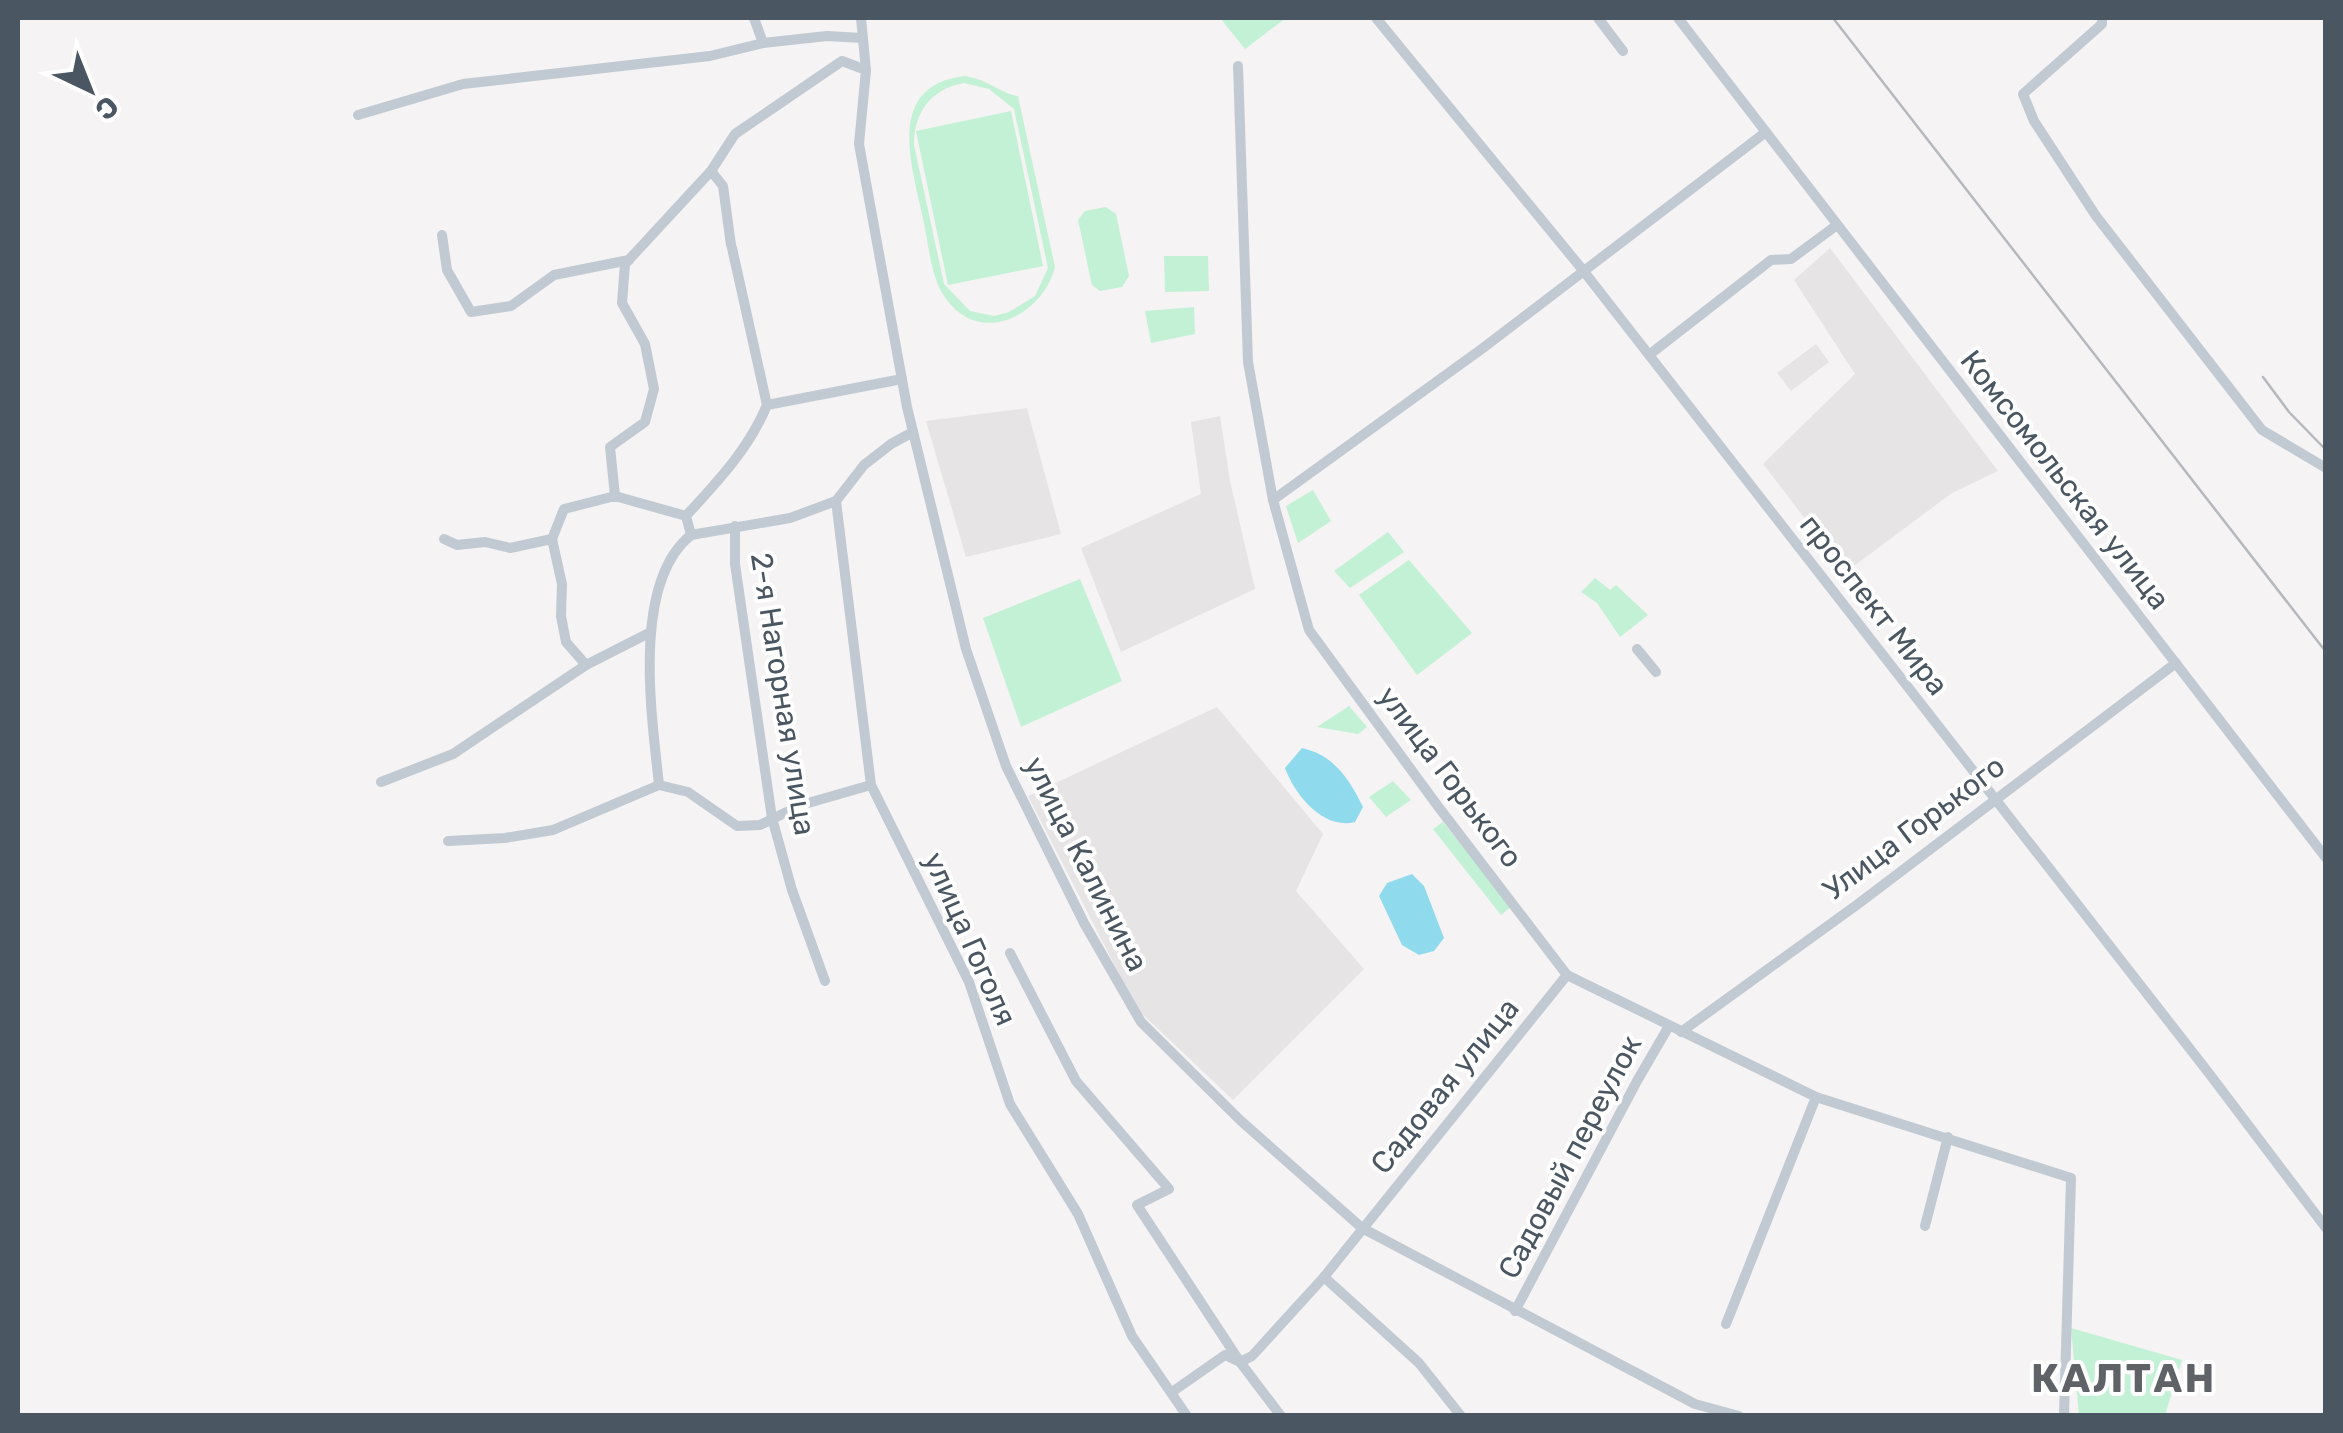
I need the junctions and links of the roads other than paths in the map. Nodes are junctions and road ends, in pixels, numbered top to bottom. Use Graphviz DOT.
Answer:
graph roads {
  1 [pos="754,18"];
  2 [pos="862,18"];
  3 [pos="1376,18"];
  4 [pos="1598,18"];
  5 [pos="1678,18"];
  6 [pos="2104,20"];
  7 [pos="862,38"];
  8 [pos="763,43"];
  9 [pos="1623,51"];
  10 [pos="1238,66"];
  11 [pos="866,70"];
  12 [pos="358,115"];
  13 [pos="1766,132"];
  14 [pos="712,170"];
  15 [pos="1837,225"];
  16 [pos="442,235"];
  17 [pos="630,260"];
  18 [pos="1582,270"];
  19 [pos="1649,355"];
  20 [pos="902,379"];
  21 [pos="767,405"];
  22 [pos="913,432"];
  23 [pos="2326,468"];
  24 [pos="615,496"];
  25 [pos="1273,500"];
  26 [pos="836,501"];
  27 [pos="686,516"];
  28 [pos="735,526"];
  29 [pos="691,535"];
  30 [pos="444,539"];
  31 [pos="552,539"];
  32 [pos="651,632"];
  33 [pos="1637,649"];
  34 [pos="2176,663"];
  35 [pos="586,665"];
  36 [pos="1656,672"];
  37 [pos="381,782"];
  38 [pos="659,785"];
  39 [pos="871,785"];
  40 [pos="1993,799"];
  41 [pos="772,818"];
  42 [pos="448,841"];
  43 [pos="2326,858"];
  44 [pos="1010,953"];
  45 [pos="1568,975"];
  46 [pos="826,981"];
  47 [pos="1669,1026"];
  48 [pos="1681,1032"];
  49 [pos="1816,1097"];
  50 [pos="1948,1137"];
  51 [pos="1925,1226"];
  52 [pos="1362,1228"];
  53 [pos="2326,1228"];
  54 [pos="1324,1276"];
  55 [pos="1516,1311"];
  56 [pos="1726,1324"];
  57 [pos="1240,1362"];
  58 [pos="1172,1392"];
  59 [pos="1695,1404"];
  60 [pos="1186,1416"];
  61 [pos="1281,1416"];
  62 [pos="1460,1416"];
  63 [pos="1683,1416"];
  64 [pos="1739,1416"];
  65 [pos="2064,1416"];
  1 -- 8 [label="street"];
  2 -- 7 [label="street, улица Калинина"];
  3 -- 18 [label="street, проспект Мира"];
  4 -- 9 [label="street"];
  5 -- 13 [label="street, Комсомольская улица"];
  6 -- 23 [label="street"];
  7 -- 8 [label="street"];
  7 -- 11 [label="street, улица Калинина"];
  8 -- 12 [label="street"];
  10 -- 25 [label="street, улица Горького"];
  11 -- 14 [label="street"];
  11 -- 20 [label="street, улица Калинина"];
  13 -- 15 [label="street, Комсомольская улица"];
  13 -- 18 [label="street"];
  14 -- 17 [label="street"];
  14 -- 21 [label="street"];
  15 -- 19 [label="street"];
  15 -- 34 [label="street, Комсомольская улица"];
  16 -- 17 [label="street"];
  17 -- 24 [label="street"];
  18 -- 19 [label="street, проспект Мира"];
  18 -- 25 [label="street"];
  19 -- 40 [label="street, проспект Мира"];
  20 -- 21 [label="street"];
  20 -- 22 [label="street, улица Калинина"];
  21 -- 27 [label="street"];
  22 -- 26 [label="street"];
  22 -- 52 [label="street, улица Калинина"];
  24 -- 27 [label="street"];
  24 -- 31 [label="street"];
  25 -- 45 [label="street, улица Горького"];
  26 -- 28 [label="street"];
  26 -- 39 [label="street, улица Гоголя"];
  27 -- 29 [label="street"];
  28 -- 29 [label="street"];
  28 -- 41 [label="street, 2-я Нагорная улица"];
  29 -- 32 [label="street"];
  30 -- 31 [label="street"];
  31 -- 35 [label="street"];
  32 -- 35 [label="street"];
  32 -- 38 [label="street"];
  33 -- 36 [label="street"];
  34 -- 40 [label="street, Улица Горького"];
  34 -- 43 [label="street, Комсомольская улица"];
  35 -- 37 [label="street"];
  38 -- 41 [label="street"];
  38 -- 42 [label="street"];
  39 -- 41 [label="street"];
  39 -- 58 [label="street, улица Гоголя"];
  40 -- 48 [label="street, Улица Горького"];
  40 -- 53 [label="street, проспект Мира"];
  41 -- 46 [label="street, 2-я Нагорная улица"];
  44 -- 57 [label="street"];
  45 -- 47 [label="street, улица Горького"];
  45 -- 52 [label="street, Садовая улица"];
  47 -- 48 [label="street, улица Горького"];
  47 -- 55 [label="street, Садовый переулок"];
  48 -- 49 [label="street, улица Горького"];
  49 -- 50 [label="street, улица Горького"];
  49 -- 56 [label="street"];
  50 -- 51 [label="street"];
  50 -- 65 [label="street, улица Горького"];
  52 -- 54 [label="street, Садовая улица"];
  52 -- 55 [label="street, улица Калинина"];
  54 -- 57 [label="street, Садовая улица"];
  54 -- 62 [label="street"];
  55 -- 59 [label="street, улица Калинина"];
  57 -- 58 [label="street"];
  57 -- 61 [label="street"];
  58 -- 60 [label="street, улица Гоголя"];
  59 -- 63 [label="street"];
  59 -- 64 [label="street, улица Калинина"];
}
